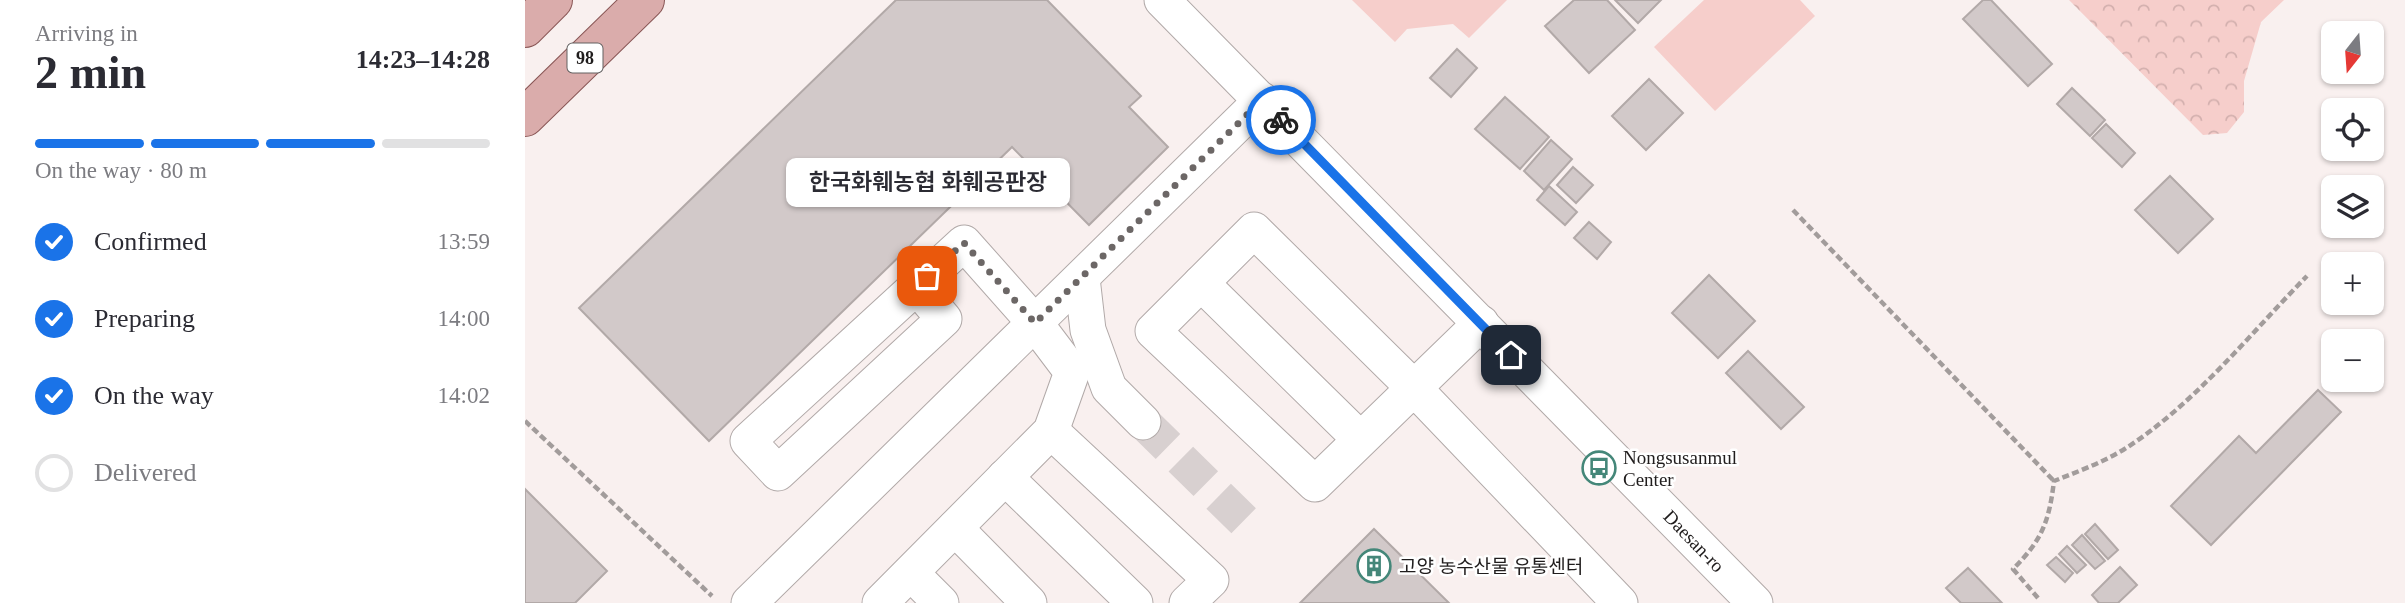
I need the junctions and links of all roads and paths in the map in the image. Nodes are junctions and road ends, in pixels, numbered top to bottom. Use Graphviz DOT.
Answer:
graph roads {
  1 [pos="553,0"];
  2 [pos="645,0"];
  3 [pos="1162,0"];
  4 [pos="525,28"];
  5 [pos="1262,100"];
  6 [pos="525,117"];
  7 [pos="1793,210"];
  8 [pos="2307,276"];
  9 [pos="1082,278"];
  10 [pos="1201,283"];
  11 [pos="916,286"];
  12 [pos="1035,323"];
  13 [pos="1481,323"];
  14 [pos="1413,387"];
  15 [pos="525,421"];
  16 [pos="1143,422"];
  17 [pos="1051,431"];
  18 [pos="1360,439"];
  19 [pos="1006,477"];
  20 [pos="2054,481"];
  21 [pos="954,528"];
  22 [pos="911,572"];
  23 [pos="712,597"];
  24 [pos="2038,598"];
  25 [pos="761,599"];
  26 [pos="880,603"];
  27 [pos="941,603"];
  28 [pos="1029,603"];
  29 [pos="1135,603"];
  30 [pos="1187,603"];
  31 [pos="1621,603"];
  32 [pos="1755,603"];
  1 -- 4 [label="main road"];
  2 -- 6 [label="main road, 98"];
  3 -- 5 [label="street, Daesan-ro"];
  5 -- 9 [label="street"];
  5 -- 13 [label="street, Daesan-ro"];
  7 -- 20 [label="path"];
  8 -- 20 [label="path"];
  9 -- 12 [label="street"];
  9 -- 16 [label="street"];
  10 -- 14 [label="street"];
  10 -- 18 [label="street"];
  10 -- 18 [label="street"];
  11 -- 11 [label="street"];
  11 -- 12 [label="street"];
  12 -- 17 [label="street"];
  12 -- 25 [label="street"];
  13 -- 14 [label="street"];
  13 -- 32 [label="street, Daesan-ro"];
  14 -- 18 [label="street"];
  14 -- 31 [label="street"];
  15 -- 23 [label="path"];
  17 -- 19 [label="street"];
  17 -- 30 [label="street"];
  19 -- 21 [label="street"];
  19 -- 29 [label="street"];
  20 -- 24 [label="path"];
  21 -- 22 [label="street"];
  21 -- 28 [label="street"];
  22 -- 26 [label="street"];
  22 -- 27 [label="street"];
}
